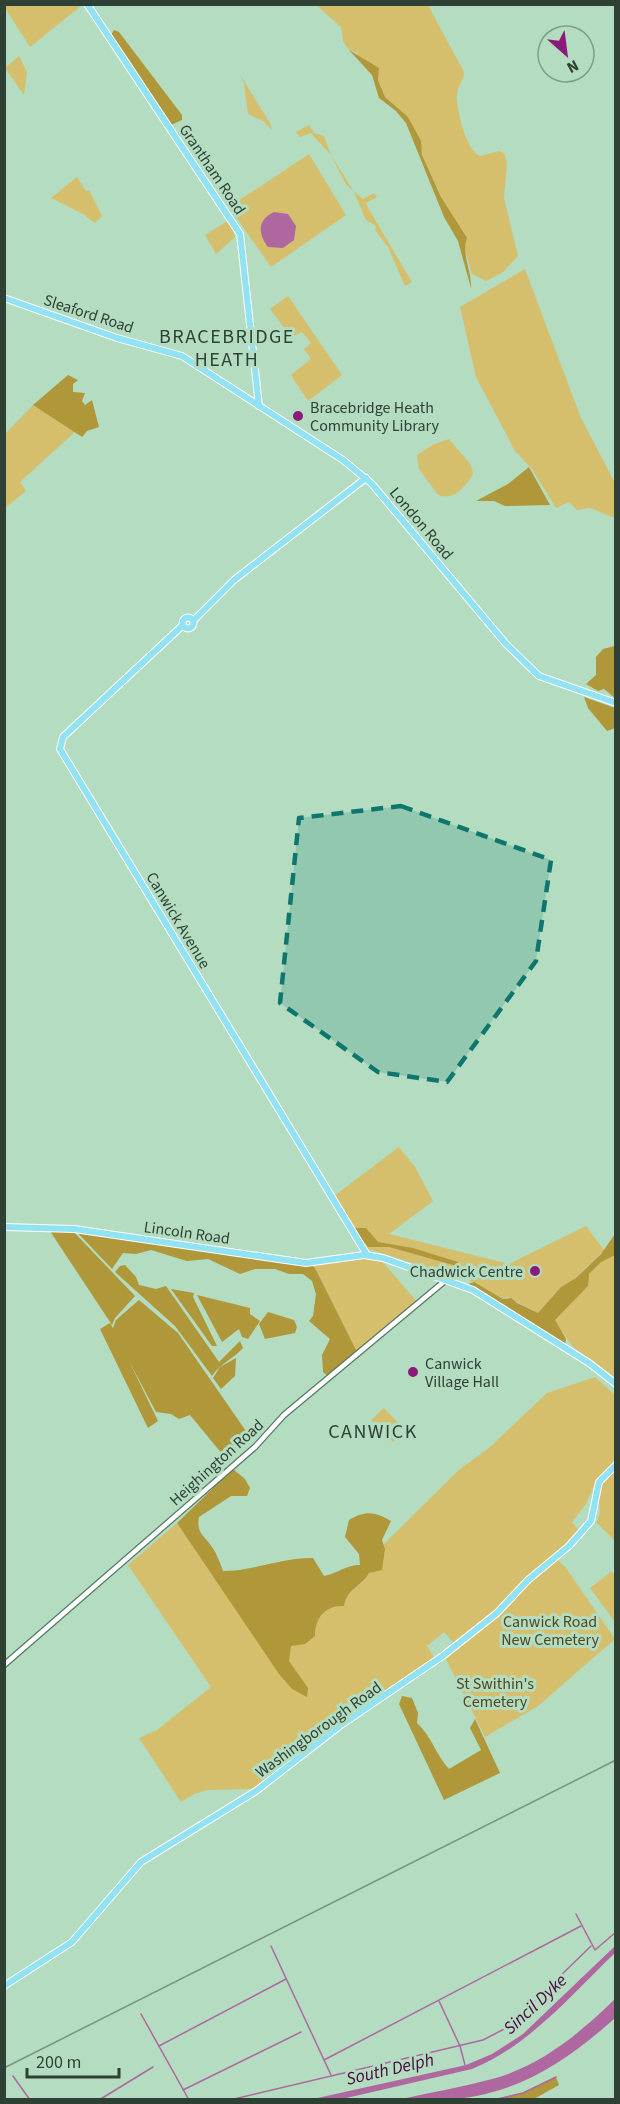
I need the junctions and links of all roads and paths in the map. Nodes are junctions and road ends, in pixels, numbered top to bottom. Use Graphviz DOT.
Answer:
graph roads {
  1 [pos="87,4"];
  2 [pos="4,298"];
  3 [pos="259,406"];
  4 [pos="366,478"];
  5 [pos="615,703"];
  6 [pos="4,1227"];
  7 [pos="364,1256"];
  8 [pos="446,1280"];
  9 [pos="615,1384"];
  10 [pos="615,1465"];
  11 [pos="4,1665"];
  12 [pos="4,1986"];
  1 -- 3 [label="main road, Grantham Road"];
  2 -- 3 [label="main road, Sleaford Road"];
  3 -- 4 [label="main road, London Road"];
  4 -- 5 [label="main road, London Road"];
  4 -- 7 [label="main road, Canwick Avenue"];
  6 -- 7 [label="main road, Lincoln Road"];
  7 -- 8 [label="main road, Lincoln Road"];
  8 -- 9 [label="main road, Lincoln Road"];
  8 -- 11 [label="street, Heighington Road"];
  10 -- 12 [label="main road, Washingborough Road"];
}
